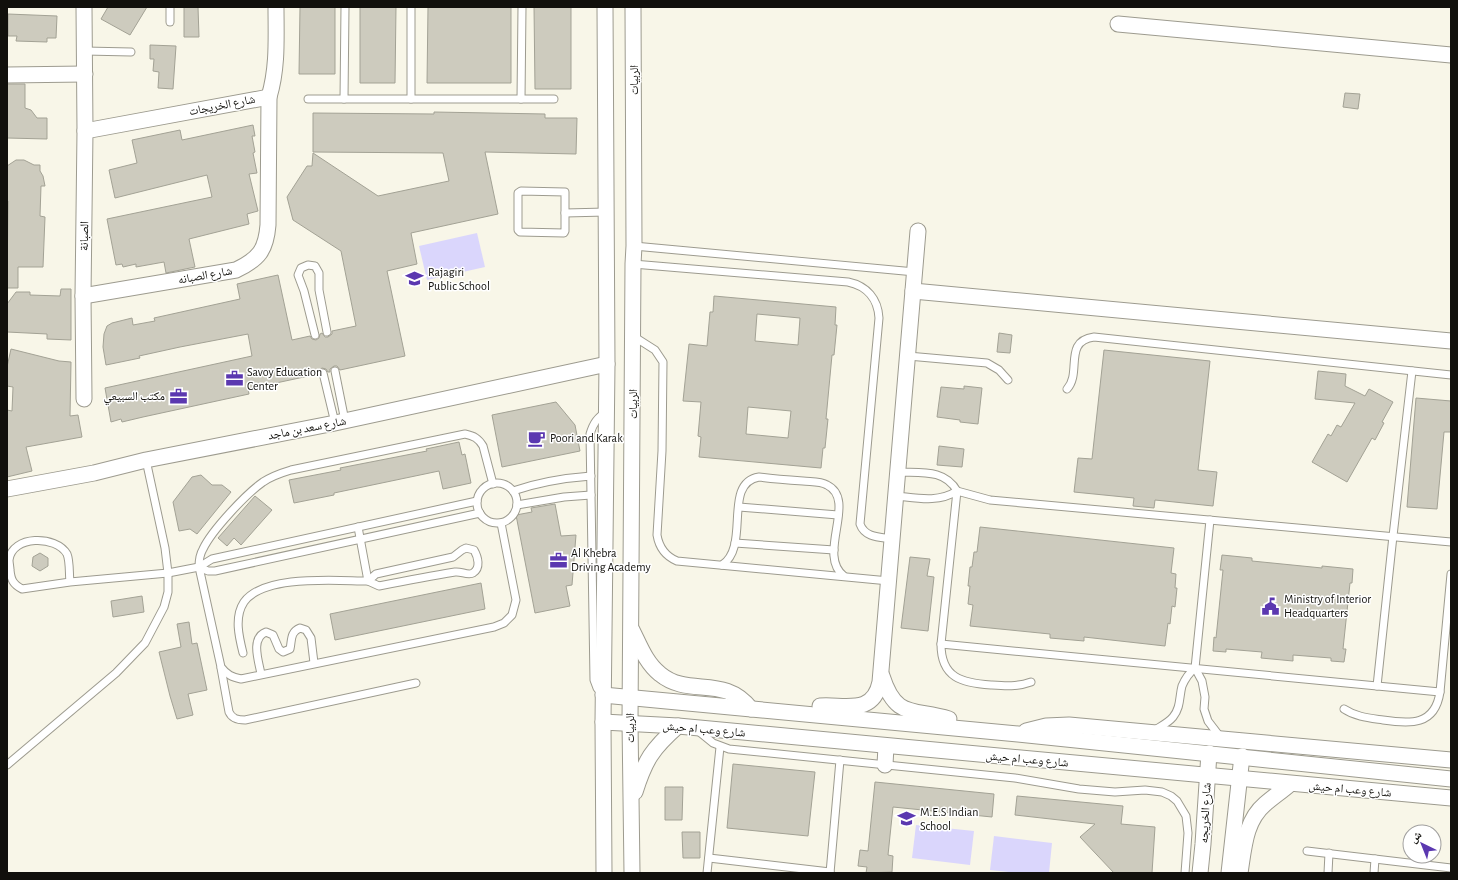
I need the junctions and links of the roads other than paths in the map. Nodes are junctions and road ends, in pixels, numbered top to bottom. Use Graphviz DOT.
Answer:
graph roads {
  1 [pos="84,7"];
  2 [pos="170,7"];
  3 [pos="276,7"];
  4 [pos="346,7"];
  5 [pos="411,7"];
  6 [pos="522,7"];
  7 [pos="605,7"];
  8 [pos="633,7"];
  9 [pos="170,22"];
  10 [pos="1118,24"];
  11 [pos="85,51"];
  12 [pos="131,52"];
  13 [pos="1451,55"];
  14 [pos="85,74"];
  15 [pos="7,75"];
  16 [pos="269,96"];
  17 [pos="308,99"];
  18 [pos="344,99"];
  19 [pos="411,99"];
  20 [pos="522,99"];
  21 [pos="554,99"];
  22 [pos="85,131"];
  23 [pos="606,212"];
  24 [pos="565,213"];
  25 [pos="918,231"];
  26 [pos="634,246"];
  27 [pos="632,264"];
  28 [pos="915,272"];
  29 [pos="914,291"];
  30 [pos="83,296"];
  31 [pos="327,332"];
  32 [pos="315,335"];
  33 [pos="633,336"];
  34 [pos="1451,341"];
  35 [pos="908,356"];
  36 [pos="607,364"];
  37 [pos="335,371"];
  38 [pos="1412,371"];
  39 [pos="323,373"];
  40 [pos="1451,375"];
  41 [pos="1008,380"];
  42 [pos="1067,389"];
  43 [pos="84,399"];
  44 [pos="607,412"];
  45 [pos="340,422"];
  46 [pos="146,460"];
  47 [pos="899,472"];
  48 [pos="591,476"];
  49 [pos="493,484"];
  50 [pos="7,489"];
  51 [pos="513,491"];
  52 [pos="957,491"];
  53 [pos="591,495"];
  54 [pos="897,496"];
  55 [pos="477,501"];
  56 [pos="517,506"];
  57 [pos="739,507"];
  58 [pos="480,513"];
  59 [pos="838,515"];
  60 [pos="1210,520"];
  61 [pos="501,523"];
  62 [pos="358,527"];
  63 [pos="1393,536"];
  64 [pos="360,539"];
  65 [pos="893,540"];
  66 [pos="1451,542"];
  67 [pos="735,543"];
  68 [pos="834,550"];
  69 [pos="10,552"];
  70 [pos="722,565"];
  71 [pos="199,567"];
  72 [pos="168,573"];
  73 [pos="1451,574"];
  74 [pos="9,575"];
  75 [pos="844,576"];
  76 [pos="368,581"];
  77 [pos="890,581"];
  78 [pos="70,582"];
  79 [pos="631,628"];
  80 [pos="941,644"];
  81 [pos="243,653"];
  82 [pos="314,664"];
  83 [pos="221,667"];
  84 [pos="1195,668"];
  85 [pos="261,674"];
  86 [pos="882,676"];
  87 [pos="1031,682"];
  88 [pos="416,683"];
  89 [pos="1377,686"];
  90 [pos="1440,692"];
  91 [pos="603,695"];
  92 [pos="630,698"];
  93 [pos="750,709"];
  94 [pos="1344,709"];
  95 [pos="801,714"];
  96 [pos="603,722"];
  97 [pos="630,722"];
  98 [pos="678,726"];
  99 [pos="694,728"];
  100 [pos="965,729"];
  101 [pos="1149,733"];
  102 [pos="1018,734"];
  103 [pos="1222,739"];
  104 [pos="886,746"];
  105 [pos="720,747"];
  106 [pos="1209,753"];
  107 [pos="1242,756"];
  108 [pos="840,760"];
  109 [pos="1449,760"];
  110 [pos="7,765"];
  111 [pos="884,765"];
  112 [pos="1207,776"];
  113 [pos="1423,776"];
  114 [pos="1451,778"];
  115 [pos="1239,779"];
  116 [pos="1290,784"];
  117 [pos="1450,799"];
  118 [pos="631,805"];
  119 [pos="1307,851"];
  120 [pos="1330,854"];
  121 [pos="708,858"];
  122 [pos="1375,859"];
  123 [pos="1402,862"];
  124 [pos="1417,864"];
  125 [pos="1451,868"];
  126 [pos="830,872"];
  127 [pos="604,873"];
  128 [pos="632,873"];
  129 [pos="707,873"];
  130 [pos="1185,873"];
  131 [pos="1200,873"];
  132 [pos="1229,873"];
  133 [pos="1240,873"];
  134 [pos="1328,873"];
  135 [pos="1374,873"];
  136 [pos="1416,873"];
  137 [pos="1450,873"];
  1 -- 11 [label="street, الصبانة"];
  2 -- 9 [label="lane"];
  3 -- 16 [label="street, شارع الخريجات"];
  4 -- 18 [label="lane"];
  5 -- 19 [label="lane"];
  6 -- 20 [label="lane"];
  7 -- 23 [label="street"];
  8 -- 26 [label="street, الربيات"];
  10 -- 13 [label="street"];
  11 -- 12 [label="lane"];
  11 -- 14 [label="street, الصبانة"];
  14 -- 15 [label="street"];
  14 -- 22 [label="street, الصبانة"];
  16 -- 22 [label="street, شارع الخريجات"];
  16 -- 30 [label="street, شارع الصبانه"];
  17 -- 18 [label="lane"];
  18 -- 19 [label="lane"];
  19 -- 20 [label="lane"];
  20 -- 21 [label="lane"];
  22 -- 30 [label="street, الصبانة"];
  23 -- 24 [label="lane"];
  23 -- 36 [label="street"];
  24 -- 24 [label="lane"];
  25 -- 28 [label="street"];
  26 -- 27 [label="street, الربيات"];
  26 -- 28 [label="lane"];
  27 -- 33 [label="street, الربيات"];
  27 -- 65 [label="lane"];
  28 -- 29 [label="street"];
  29 -- 34 [label="street"];
  29 -- 35 [label="street"];
  30 -- 43 [label="street, الصبانة"];
  31 -- 32 [label="lane"];
  33 -- 70 [label="lane"];
  33 -- 79 [label="street, الربيات"];
  35 -- 41 [label="lane"];
  35 -- 47 [label="street"];
  36 -- 44 [label="street"];
  36 -- 45 [label="street, شارع سعد بن ماجد"];
  37 -- 45 [label="lane"];
  38 -- 40 [label="lane"];
  38 -- 42 [label="lane"];
  38 -- 63 [label="lane"];
  39 -- 45 [label="lane"];
  44 -- 48 [label="lane"];
  44 -- 91 [label="street"];
  45 -- 46 [label="street, شارع سعد بن ماجد"];
  46 -- 50 [label="street, شارع سعد بن ماجد"];
  46 -- 72 [label="lane"];
  47 -- 52 [label="lane"];
  47 -- 54 [label="street"];
  48 -- 51 [label="lane"];
  48 -- 53 [label="lane"];
  49 -- 51 [label="lane"];
  49 -- 55 [label="lane"];
  49 -- 71 [label="lane"];
  51 -- 56 [label="lane"];
  52 -- 54 [label="lane"];
  52 -- 60 [label="lane"];
  52 -- 80 [label="lane"];
  53 -- 56 [label="lane"];
  53 -- 91 [label="lane"];
  54 -- 65 [label="street"];
  55 -- 58 [label="lane"];
  55 -- 62 [label="lane"];
  56 -- 61 [label="lane"];
  57 -- 59 [label="lane"];
  57 -- 59 [label="lane"];
  57 -- 67 [label="lane"];
  58 -- 61 [label="lane"];
  58 -- 64 [label="lane"];
  59 -- 68 [label="lane"];
  60 -- 63 [label="lane"];
  60 -- 84 [label="lane"];
  61 -- 82 [label="lane"];
  62 -- 64 [label="lane"];
  62 -- 71 [label="lane"];
  63 -- 66 [label="lane"];
  63 -- 89 [label="lane"];
  64 -- 71 [label="lane"];
  64 -- 76 [label="lane"];
  65 -- 77 [label="street"];
  67 -- 68 [label="lane"];
  67 -- 70 [label="lane"];
  68 -- 75 [label="lane"];
  69 -- 74 [label="lane"];
  69 -- 78 [label="lane"];
  70 -- 75 [label="lane"];
  71 -- 72 [label="lane"];
  71 -- 83 [label="lane"];
  72 -- 78 [label="lane"];
  72 -- 110 [label="lane"];
  73 -- 90 [label="lane"];
  74 -- 78 [label="lane"];
  75 -- 77 [label="lane"];
  76 -- 76 [label="lane"];
  76 -- 81 [label="lane"];
  77 -- 86 [label="street"];
  79 -- 92 [label="street, الربيات"];
  79 -- 93 [label="street"];
  80 -- 84 [label="lane"];
  80 -- 87 [label="lane"];
  82 -- 85 [label="lane"];
  82 -- 85 [label="lane"];
  83 -- 85 [label="lane"];
  83 -- 88 [label="lane"];
  84 -- 89 [label="lane"];
  84 -- 101 [label="lane"];
  84 -- 103 [label="lane"];
  86 -- 95 [label="street"];
  86 -- 100 [label="street"];
  89 -- 90 [label="lane"];
  90 -- 94 [label="lane"];
  91 -- 92 [label="street, شارع وعب ام حيش"];
  91 -- 96 [label="street"];
  92 -- 93 [label="street, شارع وعب ام حيش"];
  92 -- 97 [label="street, الربيات"];
  93 -- 95 [label="street, شارع وعب ام حيش"];
  95 -- 100 [label="street, شارع وعب ام حيش"];
  96 -- 97 [label="street, شارع وعب ام حيش"];
  96 -- 127 [label="street"];
  97 -- 98 [label="street, شارع وعب ام حيش"];
  97 -- 118 [label="street, الربيات"];
  98 -- 99 [label="street, شارع وعب ام حيش"];
  98 -- 118 [label="street"];
  99 -- 104 [label="street, شارع وعب ام حيش"];
  99 -- 105 [label="lane"];
  100 -- 102 [label="street, شارع وعب ام حيش"];
  101 -- 102 [label="street, شارع وعب ام حيش"];
  101 -- 103 [label="street, شارع وعب ام حيش"];
  102 -- 106 [label="street, شارع وعب ام حيش"];
  103 -- 109 [label="street, شارع وعب ام حيش"];
  104 -- 111 [label="street"];
  104 -- 112 [label="street, شارع وعب ام حيش"];
  105 -- 108 [label="lane"];
  105 -- 121 [label="lane"];
  106 -- 107 [label="street, شارع وعب ام حيش"];
  106 -- 112 [label="street, شارع الخريجه"];
  107 -- 113 [label="street, شارع وعب ام حيش"];
  107 -- 115 [label="street"];
  108 -- 111 [label="lane"];
  108 -- 126 [label="lane"];
  109 -- 113 [label="street"];
  111 -- 130 [label="lane"];
  112 -- 115 [label="street, شارع وعب ام حيش"];
  112 -- 131 [label="street, شارع الخريجه"];
  113 -- 114 [label="street, شارع وعب ام حيش"];
  115 -- 116 [label="street, شارع وعب ام حيش"];
  115 -- 132 [label="street"];
  116 -- 117 [label="street, شارع وعب ام حيش"];
  116 -- 133 [label="street"];
  118 -- 128 [label="street, الربيات"];
  119 -- 120 [label="lane"];
  120 -- 122 [label="lane"];
  120 -- 134 [label="lane"];
  121 -- 126 [label="lane"];
  121 -- 129 [label="lane"];
  122 -- 123 [label="lane"];
  122 -- 135 [label="lane"];
  124 -- 125 [label="lane"];
  124 -- 136 [label="lane"];
  125 -- 137 [label="lane"];
}
